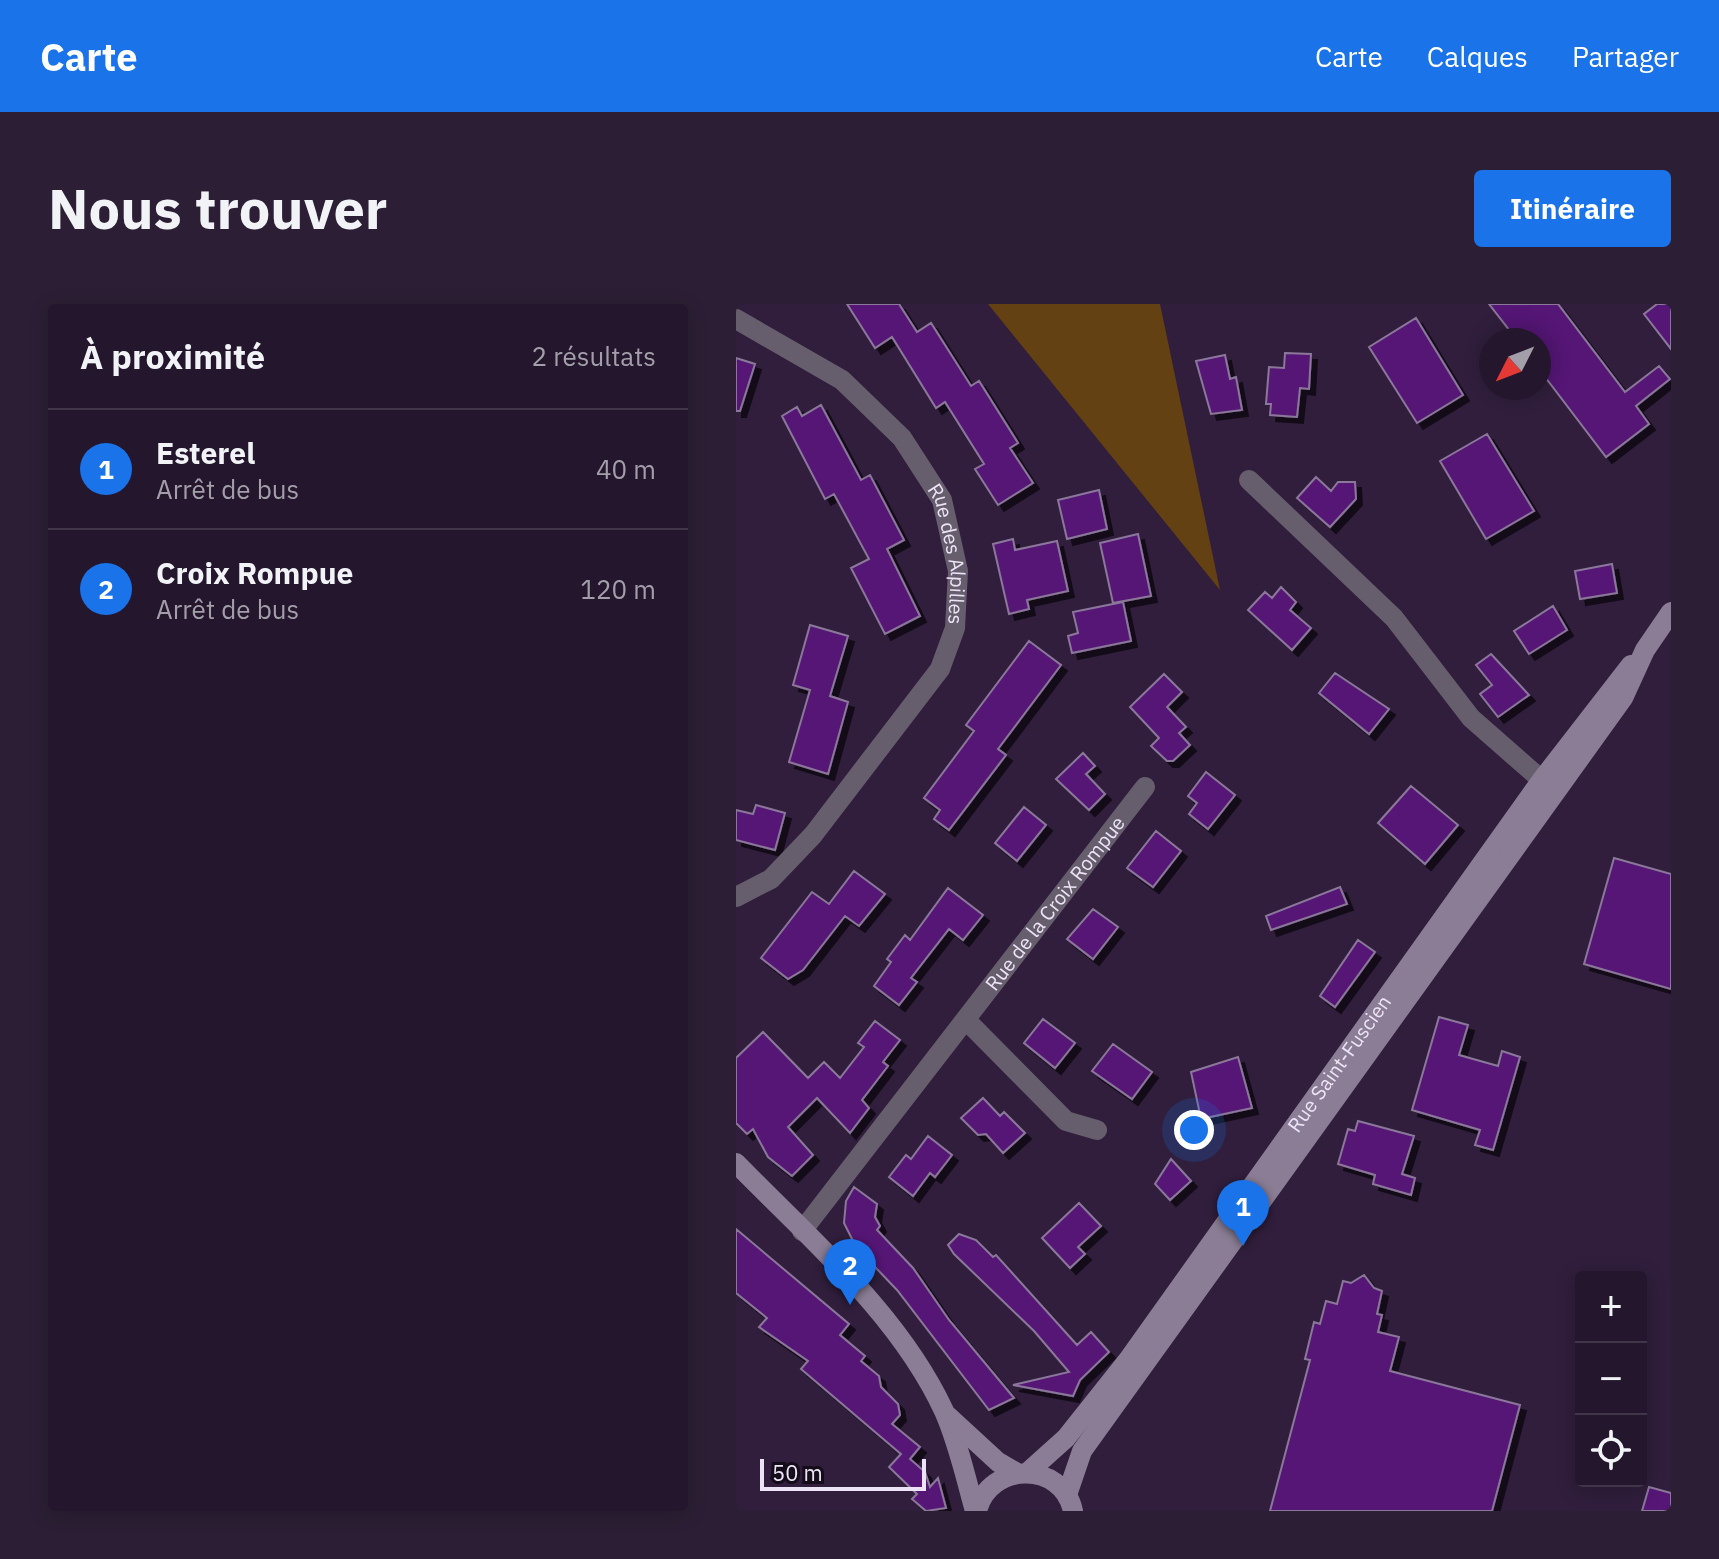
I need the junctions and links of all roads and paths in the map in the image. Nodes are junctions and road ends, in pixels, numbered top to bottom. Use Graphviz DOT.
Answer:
graph roads {
  1 [pos="736,319"];
  2 [pos="1249,480"];
  3 [pos="1671,612"];
  4 [pos="1547,786"];
  5 [pos="1145,787"];
  6 [pos="736,897"];
  7 [pos="966,1020"];
  8 [pos="1097,1130"];
  9 [pos="736,1163"];
  10 [pos="802,1231"];
  11 [pos="945,1413"];
  12 [pos="1022,1473"];
  13 [pos="1070,1503"];
  14 [pos="976,1511"];
  1 -- 6 [label="street, Rue des Alpilles"];
  2 -- 4 [label="street"];
  3 -- 4 [label="main road, Rue Saint-Fuscien"];
  4 -- 12 [label="main road, Rue Saint-Fuscien"];
  4 -- 13 [label="main road, Rue Saint-Fuscien"];
  5 -- 7 [label="street, Rue de la Croix Rompue"];
  7 -- 8 [label="street"];
  7 -- 10 [label="street, Rue de la Croix Rompue"];
  9 -- 10 [label="main road"];
  10 -- 11 [label="main road"];
  11 -- 12 [label="main road"];
  11 -- 14 [label="main road"];
  12 -- 13 [label="main road"];
  12 -- 14 [label="main road, Rue Saint-Fuscien"];
}
